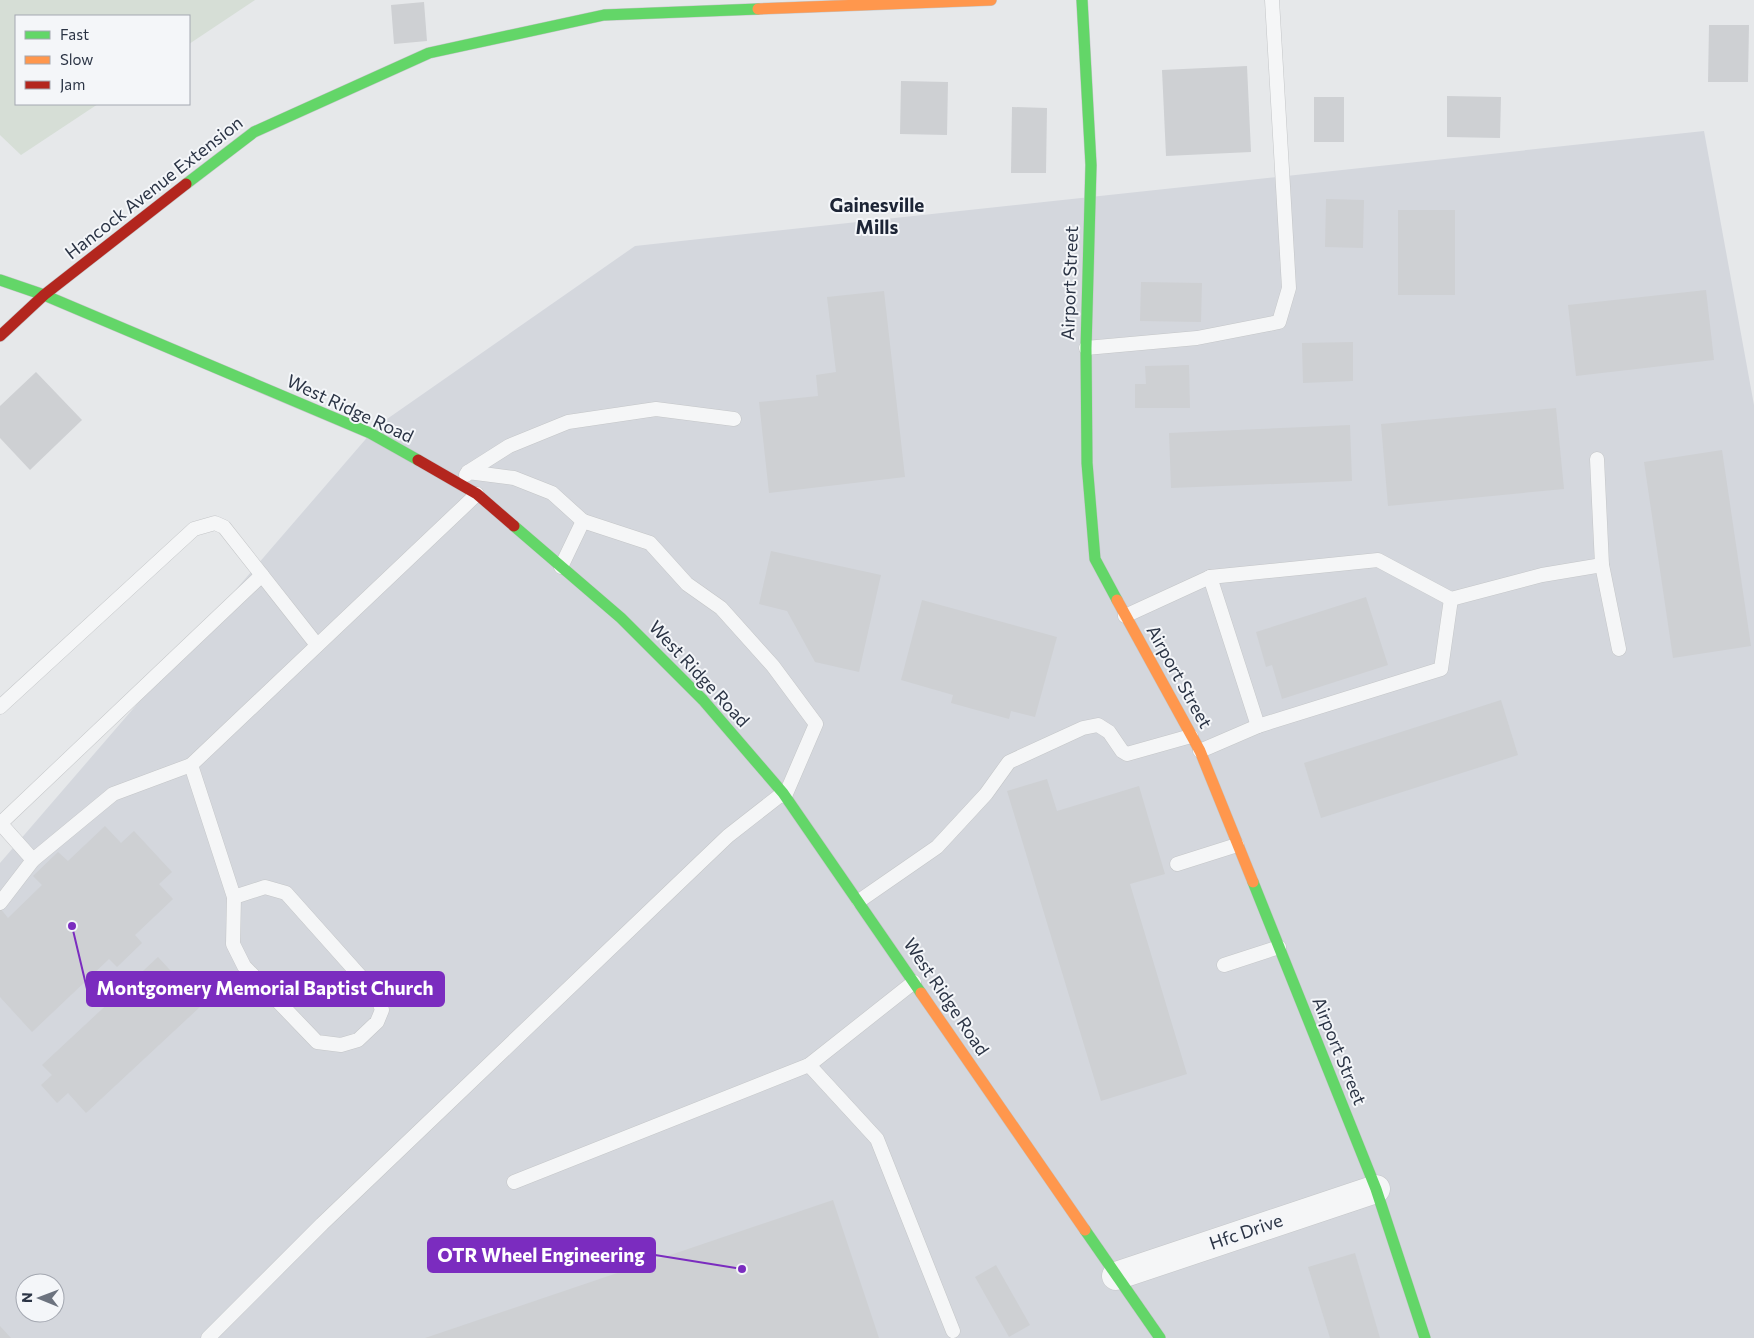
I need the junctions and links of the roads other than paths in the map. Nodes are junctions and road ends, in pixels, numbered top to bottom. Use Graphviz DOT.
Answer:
graph roads {
  1 [pos="991,0"];
  2 [pos="1082,0"];
  3 [pos="1272,0"];
  4 [pos="0,280"];
  5 [pos="44,296"];
  6 [pos="0,336"];
  7 [pos="1086,348"];
  8 [pos="734,419"];
  9 [pos="1597,459"];
  10 [pos="463,478"];
  11 [pos="477,494"];
  12 [pos="583,521"];
  13 [pos="1602,565"];
  14 [pos="562,566"];
  15 [pos="262,575"];
  16 [pos="1210,577"];
  17 [pos="1451,599"];
  18 [pos="1126,616"];
  19 [pos="317,645"];
  20 [pos="1619,649"];
  21 [pos="0,707"];
  22 [pos="1258,726"];
  23 [pos="1191,736"];
  24 [pos="1200,751"];
  25 [pos="191,764"];
  26 [pos="784,794"];
  27 [pos="0,823"];
  28 [pos="1237,845"];
  29 [pos="33,860"];
  30 [pos="1177,864"];
  31 [pos="234,897"];
  32 [pos="859,901"];
  33 [pos="0,903"];
  34 [pos="1279,947"];
  35 [pos="1224,964"];
  36 [pos="914,982"];
  37 [pos="809,1065"];
  38 [pos="514,1182"];
  39 [pos="1376,1189"];
  40 [pos="1116,1276"];
  41 [pos="953,1330"];
  42 [pos="208,1338"];
  43 [pos="1160,1338"];
  44 [pos="1425,1338"];
  1 -- 5 [label="street, Hancock Avenue Extension"];
  2 -- 7 [label="street, Airport Street"];
  3 -- 7 [label="lane"];
  4 -- 5 [label="street, West Ridge Road"];
  5 -- 6 [label="street, Hancock Avenue Extension"];
  5 -- 10 [label="street, West Ridge Road"];
  7 -- 18 [label="street, Airport Street"];
  8 -- 10 [label="lane"];
  9 -- 13 [label="lane"];
  10 -- 11 [label="street, West Ridge Road"];
  10 -- 12 [label="lane"];
  11 -- 14 [label="street, West Ridge Road"];
  11 -- 19 [label="lane"];
  12 -- 14 [label="lane"];
  12 -- 26 [label="lane"];
  13 -- 17 [label="lane"];
  13 -- 20 [label="lane"];
  14 -- 26 [label="street, West Ridge Road"];
  15 -- 19 [label="lane"];
  15 -- 21 [label="lane"];
  15 -- 27 [label="lane"];
  16 -- 17 [label="lane"];
  16 -- 18 [label="lane"];
  16 -- 22 [label="lane"];
  17 -- 22 [label="lane"];
  18 -- 23 [label="street, Airport Street"];
  19 -- 25 [label="lane"];
  22 -- 24 [label="lane"];
  23 -- 24 [label="street, Airport Street"];
  23 -- 32 [label="lane"];
  24 -- 28 [label="street, Airport Street"];
  25 -- 29 [label="lane"];
  25 -- 31 [label="lane"];
  26 -- 32 [label="street, West Ridge Road"];
  26 -- 42 [label="lane"];
  27 -- 29 [label="lane"];
  28 -- 30 [label="lane"];
  28 -- 34 [label="street, Airport Street"];
  29 -- 33 [label="lane"];
  31 -- 31 [label="lane"];
  32 -- 36 [label="street, West Ridge Road"];
  34 -- 35 [label="lane"];
  34 -- 39 [label="street, Airport Street"];
  36 -- 37 [label="lane"];
  36 -- 40 [label="street, West Ridge Road"];
  37 -- 38 [label="lane"];
  37 -- 41 [label="lane"];
  39 -- 40 [label="street, Hfc Drive"];
  39 -- 44 [label="street, Airport Street"];
  40 -- 43 [label="street, West Ridge Road"];
}
